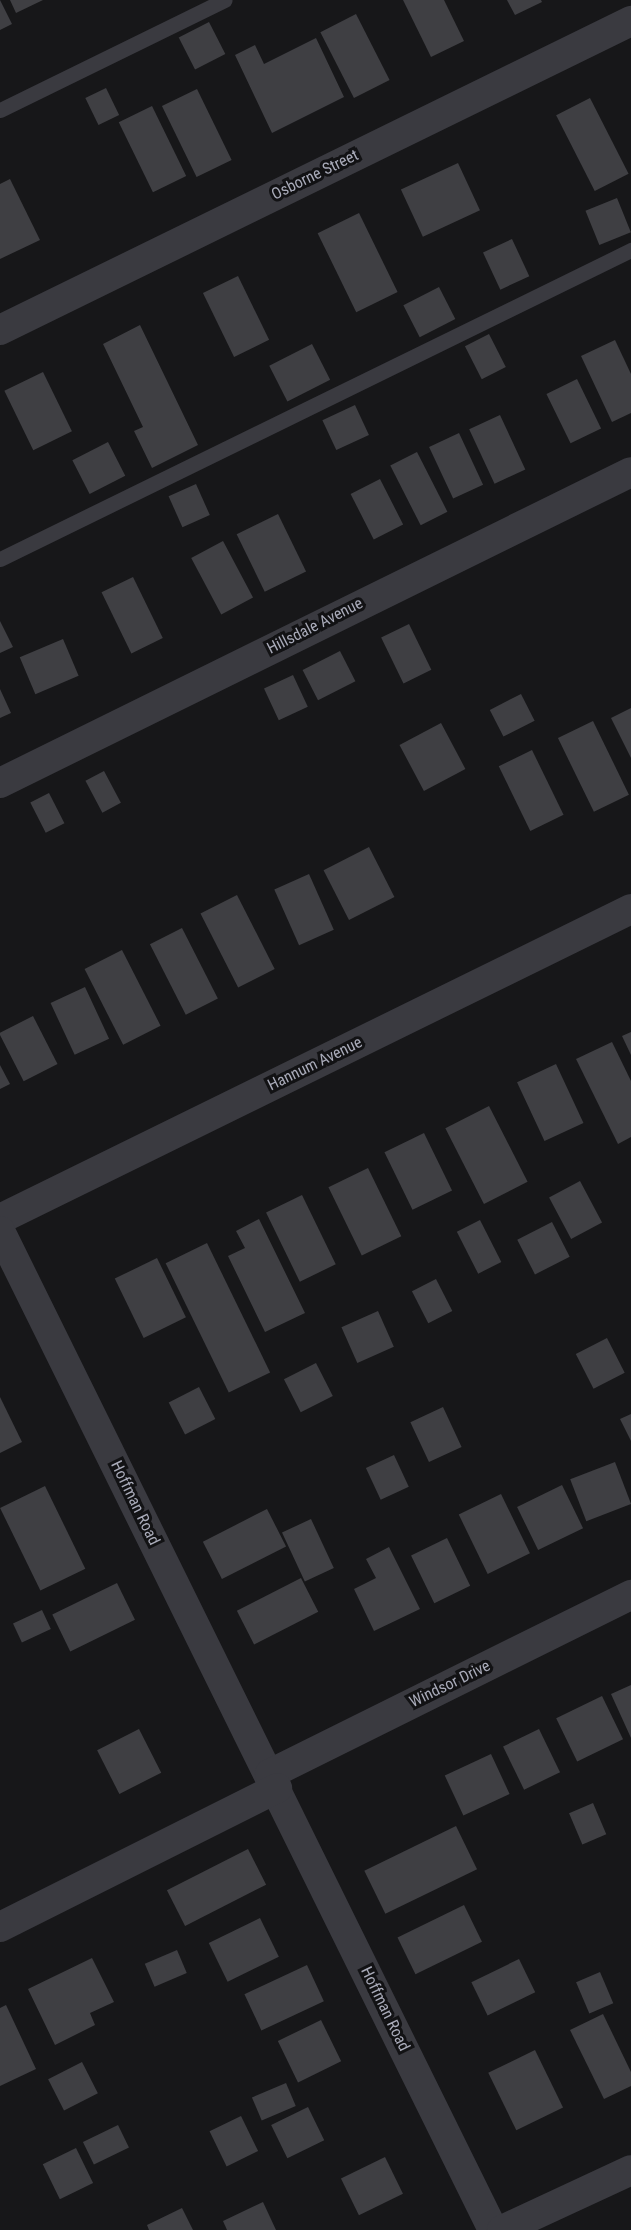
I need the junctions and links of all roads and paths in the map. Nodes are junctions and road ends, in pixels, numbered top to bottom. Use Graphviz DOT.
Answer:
graph roads {
  1 [pos="225,0"];
  2 [pos="631,21"];
  3 [pos="0,110"];
  4 [pos="631,250"];
  5 [pos="0,330"];
  6 [pos="631,472"];
  7 [pos="0,560"];
  8 [pos="0,783"];
  9 [pos="631,909"];
  10 [pos="0,1219"];
  11 [pos="0,1231"];
  12 [pos="631,1595"];
  13 [pos="273,1781"];
  14 [pos="0,1927"];
  15 [pos="631,2170"];
  16 [pos="493,2230"];
  17 [pos="502,2230"];
  1 -- 3 [label="lane"];
  2 -- 5 [label="street, Osborne Street"];
  4 -- 7 [label="lane"];
  6 -- 8 [label="street, Hillsdale Avenue"];
  9 -- 10 [label="street, Hannum Avenue"];
  11 -- 13 [label="street, Hoffman Road"];
  12 -- 13 [label="street, Windsor Drive"];
  13 -- 14 [label="street, Windsor Drive"];
  13 -- 16 [label="street, Hoffman Road"];
  15 -- 17 [label="street"];
}
